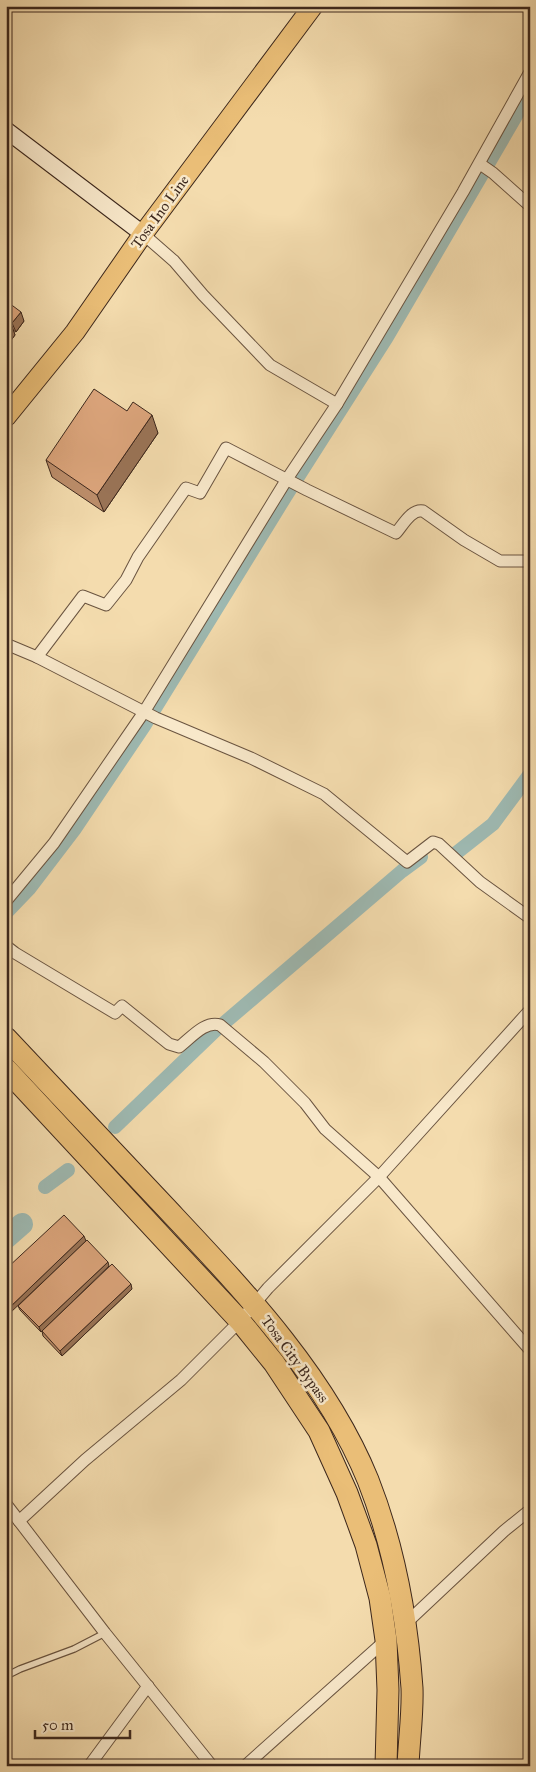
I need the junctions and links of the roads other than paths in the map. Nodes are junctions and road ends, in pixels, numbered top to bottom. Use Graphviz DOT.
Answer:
graph roads {
  1 [pos="313,6"];
  2 [pos="530,72"];
  3 [pos="6,130"];
  4 [pos="481,165"];
  5 [pos="530,206"];
  6 [pos="143,234"];
  7 [pos="337,404"];
  8 [pos="6,417"];
  9 [pos="292,481"];
  10 [pos="530,561"];
  11 [pos="6,644"];
  12 [pos="37,657"];
  13 [pos="148,714"];
  14 [pos="6,901"];
  15 [pos="530,918"];
  16 [pos="6,946"];
  17 [pos="530,1010"];
  18 [pos="6,1038"];
  19 [pos="6,1069"];
  20 [pos="379,1177"];
  21 [pos="253,1303"];
  22 [pos="240,1321"];
  23 [pos="530,1350"];
  24 [pos="6,1504"];
  25 [pos="530,1510"];
  26 [pos="19,1521"];
  27 [pos="405,1625"];
  28 [pos="105,1633"];
  29 [pos="386,1640"];
  30 [pos="6,1676"];
  31 [pos="148,1686"];
  32 [pos="89,1766"];
  33 [pos="212,1766"];
  34 [pos="244,1766"];
  35 [pos="386,1766"];
  36 [pos="408,1766"];
  1 -- 6 [label="main road, Tosa Ino Line"];
  2 -- 4 [label="street"];
  3 -- 6 [label="street"];
  4 -- 5 [label="street"];
  4 -- 7 [label="street"];
  6 -- 7 [label="street"];
  6 -- 8 [label="main road, Tosa Ino Line"];
  7 -- 9 [label="street"];
  9 -- 10 [label="street"];
  9 -- 12 [label="street"];
  9 -- 13 [label="street"];
  11 -- 12 [label="street"];
  12 -- 13 [label="street"];
  13 -- 14 [label="street"];
  13 -- 15 [label="street"];
  16 -- 20 [label="street"];
  17 -- 20 [label="street"];
  18 -- 21 [label="highway, Tosa City Bypass"];
  19 -- 22 [label="highway, Tosa City Bypass"];
  20 -- 21 [label="street"];
  20 -- 23 [label="street"];
  21 -- 22 [label="street"];
  21 -- 27 [label="highway, Tosa City Bypass"];
  22 -- 26 [label="street"];
  22 -- 29 [label="highway, Tosa City Bypass"];
  24 -- 26 [label="street"];
  25 -- 27 [label="street"];
  26 -- 28 [label="street"];
  27 -- 29 [label="street"];
  27 -- 36 [label="highway, Tosa City Bypass"];
  28 -- 30 [label="lane"];
  28 -- 31 [label="street"];
  29 -- 34 [label="street"];
  29 -- 35 [label="highway, Tosa City Bypass"];
  31 -- 32 [label="street"];
  31 -- 33 [label="street"];
}
